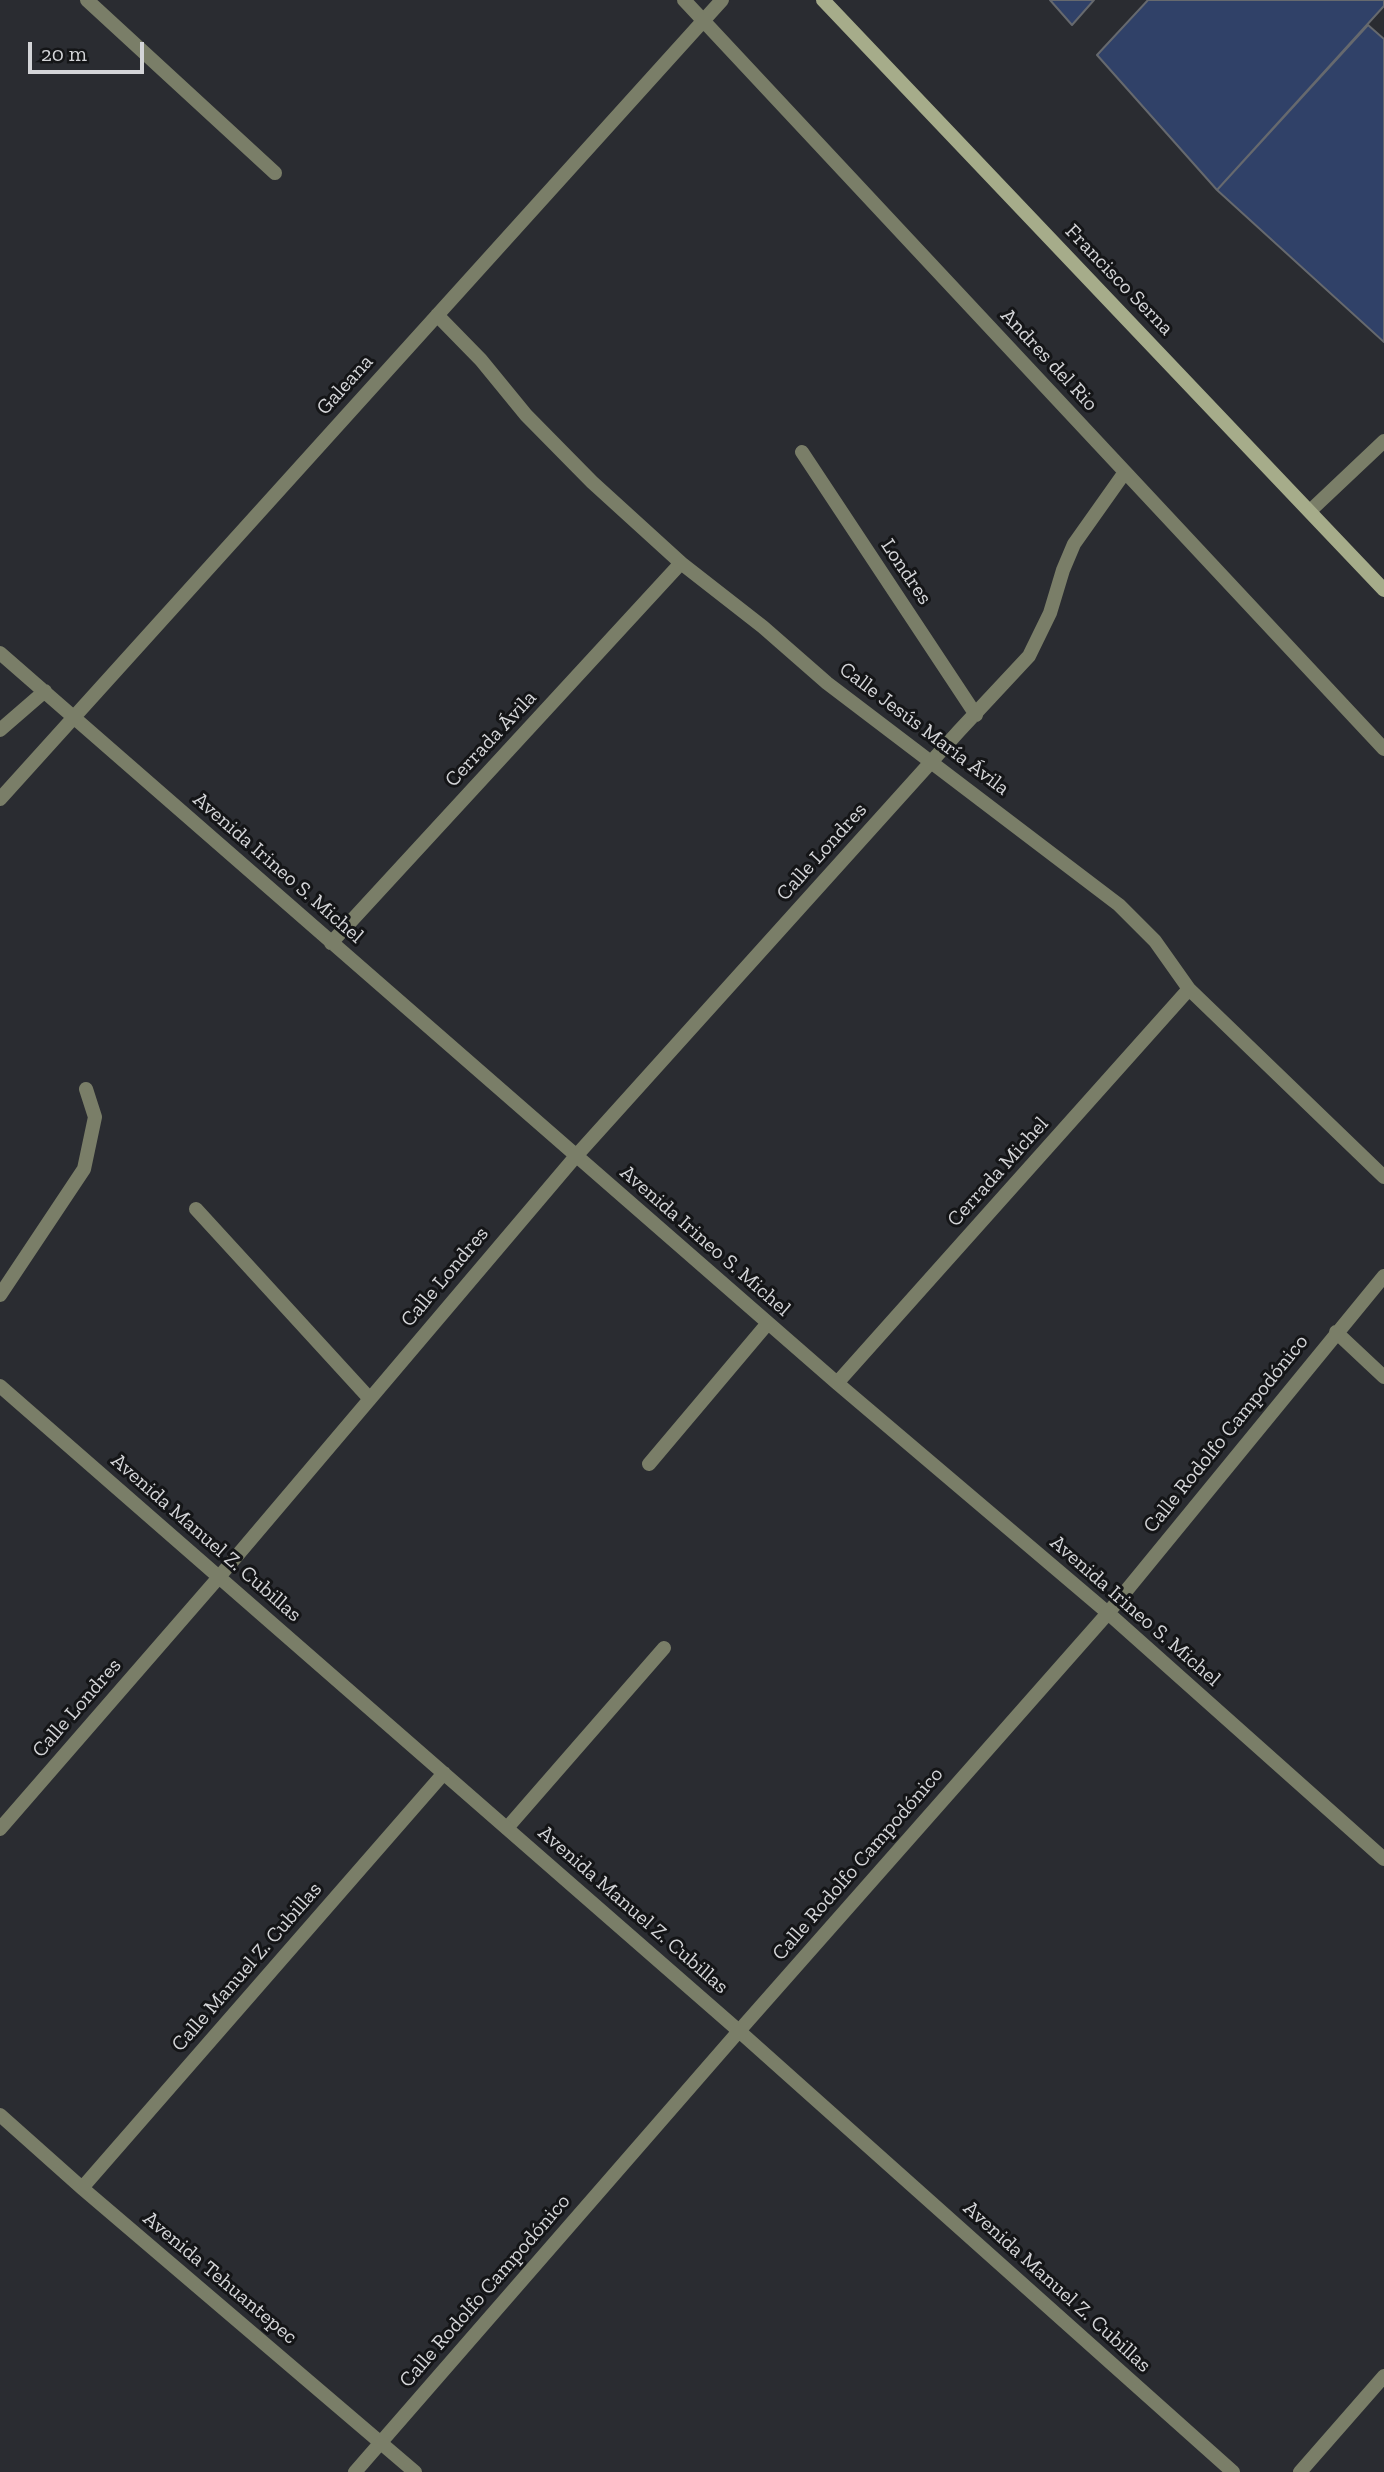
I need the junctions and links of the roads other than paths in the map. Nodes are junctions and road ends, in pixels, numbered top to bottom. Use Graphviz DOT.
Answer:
graph roads {
  1 [pos="87,0"];
  2 [pos="684,0"];
  3 [pos="722,0"];
  4 [pos="823,0"];
  5 [pos="704,21"];
  6 [pos="275,173"];
  7 [pos="437,315"];
  8 [pos="1384,441"];
  9 [pos="802,452"];
  10 [pos="1125,472"];
  11 [pos="1310,511"];
  12 [pos="681,563"];
  13 [pos="1384,590"];
  14 [pos="0,653"];
  15 [pos="45,691"];
  16 [pos="976,715"];
  17 [pos="74,716"];
  18 [pos="0,730"];
  19 [pos="1384,749"];
  20 [pos="932,761"];
  21 [pos="0,799"];
  22 [pos="331,943"];
  23 [pos="1189,989"];
  24 [pos="86,1089"];
  25 [pos="576,1156"];
  26 [pos="1384,1177"];
  27 [pos="196,1209"];
  28 [pos="1384,1276"];
  29 [pos="0,1294"];
  30 [pos="768,1322"];
  31 [pos="1336,1332"];
  32 [pos="1384,1377"];
  33 [pos="837,1383"];
  34 [pos="0,1386"];
  35 [pos="370,1399"];
  36 [pos="649,1464"];
  37 [pos="219,1577"];
  38 [pos="1108,1613"];
  39 [pos="664,1648"];
  40 [pos="444,1773"];
  41 [pos="507,1828"];
  42 [pos="0,1829"];
  43 [pos="1384,1859"];
  44 [pos="739,2031"];
  45 [pos="0,2115"];
  46 [pos="82,2188"];
  47 [pos="1384,2376"];
  48 [pos="381,2442"];
  49 [pos="355,2472"];
  50 [pos="415,2472"];
  51 [pos="1233,2472"];
  52 [pos="1300,2472"];
  1 -- 6 [label="street"];
  2 -- 5 [label="street, Andres del Rio"];
  3 -- 5 [label="street, Galeana"];
  4 -- 11 [label="main road, Francisco Serna"];
  5 -- 7 [label="street, Galeana"];
  5 -- 10 [label="street, Andres del Rio"];
  7 -- 12 [label="street, Calle Jesús María Ávila"];
  7 -- 17 [label="street, Galeana"];
  8 -- 11 [label="street"];
  9 -- 16 [label="street, Londres"];
  10 -- 16 [label="street, Calle Londres"];
  10 -- 19 [label="street, Andres del Rio"];
  11 -- 13 [label="main road, Francisco Serna"];
  12 -- 20 [label="street, Calle Jesús María Ávila"];
  12 -- 22 [label="street, Cerrada Ávila"];
  14 -- 15 [label="street, Avenida Irineo S. Michel"];
  15 -- 17 [label="street, Avenida Irineo S. Michel"];
  15 -- 18 [label="street"];
  16 -- 20 [label="street, Calle Londres"];
  17 -- 21 [label="street, Galeana"];
  17 -- 22 [label="street, Avenida Irineo S. Michel"];
  20 -- 23 [label="street, Calle Jesús María Ávila"];
  20 -- 25 [label="street, Calle Londres"];
  22 -- 25 [label="street, Avenida Irineo S. Michel"];
  23 -- 26 [label="street, Calle Jesús María Ávila"];
  23 -- 33 [label="street, Cerrada Michel"];
  24 -- 29 [label="street"];
  25 -- 30 [label="street, Avenida Irineo S. Michel"];
  25 -- 35 [label="street, Calle Londres"];
  27 -- 35 [label="street"];
  28 -- 31 [label="street, Calle Rodolfo Campodónico"];
  30 -- 33 [label="street, Avenida Irineo S. Michel"];
  30 -- 36 [label="street"];
  31 -- 32 [label="street"];
  31 -- 38 [label="street, Calle Rodolfo Campodónico"];
  33 -- 38 [label="street, Avenida Irineo S. Michel"];
  34 -- 37 [label="street, Avenida Manuel Z. Cubillas"];
  35 -- 37 [label="street, Calle Londres"];
  37 -- 40 [label="street, Avenida Manuel Z. Cubillas"];
  37 -- 42 [label="street, Calle Londres"];
  38 -- 43 [label="street, Avenida Irineo S. Michel"];
  38 -- 44 [label="street, Calle Rodolfo Campodónico"];
  39 -- 41 [label="street"];
  40 -- 41 [label="street, Avenida Manuel Z. Cubillas"];
  40 -- 46 [label="street, Calle Manuel Z. Cubillas"];
  41 -- 44 [label="street, Avenida Manuel Z. Cubillas"];
  44 -- 48 [label="street, Calle Rodolfo Campodónico"];
  44 -- 51 [label="street, Avenida Manuel Z. Cubillas"];
  45 -- 46 [label="street, Avenida Tehuantepec"];
  46 -- 48 [label="street, Avenida Tehuantepec"];
  47 -- 52 [label="street"];
  48 -- 49 [label="street, Calle Rodolfo Campodónico"];
  48 -- 50 [label="street, Avenida Tehuantepec"];
}
